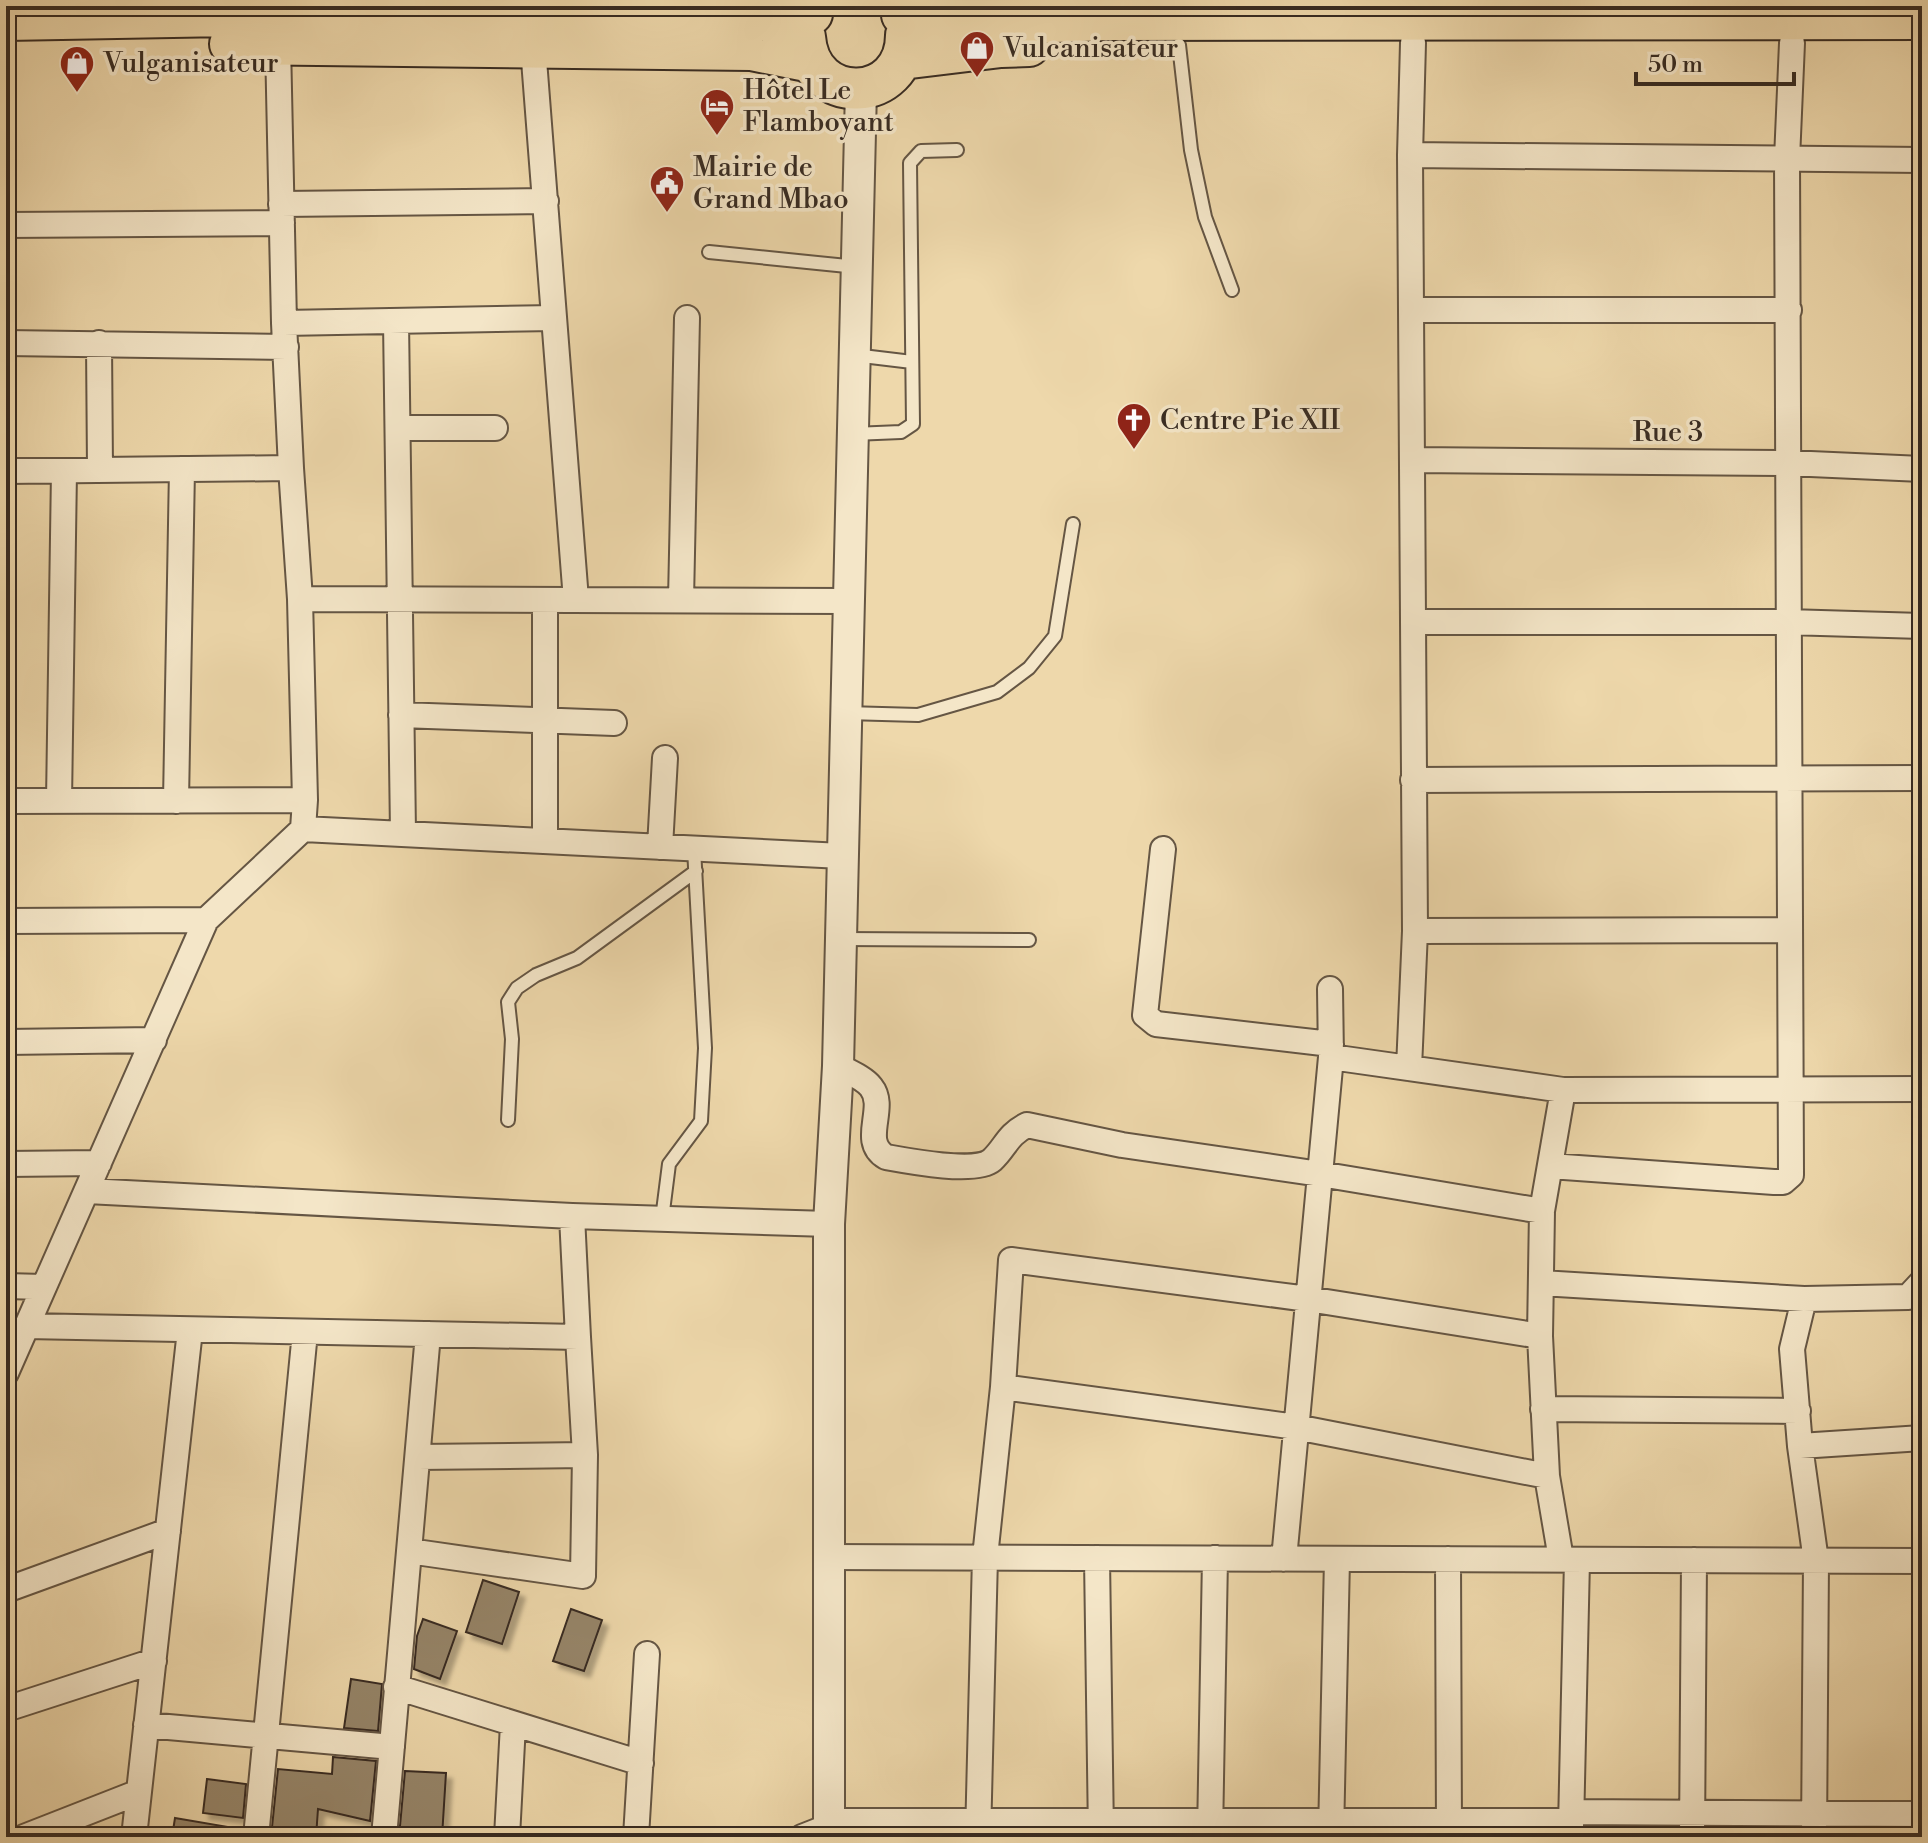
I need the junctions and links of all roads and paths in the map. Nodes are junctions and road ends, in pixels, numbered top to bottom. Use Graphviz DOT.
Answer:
graph roads {
  1 [pos="343,10"];
  2 [pos="814,10"];
  3 [pos="898,11"];
  4 [pos="111,13"];
  5 [pos="1107,13"];
  6 [pos="1922,19"];
  7 [pos="6,20"];
  8 [pos="1168,24"];
  9 [pos="1922,42"];
  10 [pos="1413,43"];
  11 [pos="1792,43"];
  12 [pos="278,44"];
  13 [pos="6,45"];
  14 [pos="533,47"];
  15 [pos="902,59"];
  16 [pos="811,62"];
  17 [pos="861,89"];
  18 [pos="957,150"];
  19 [pos="1410,155"];
  20 [pos="1787,159"];
  21 [pos="1922,160"];
  22 [pos="546,201"];
  23 [pos="282,213"];
  24 [pos="6,225"];
  25 [pos="709,252"];
  26 [pos="857,267"];
  27 [pos="1232,290"];
  28 [pos="1412,310"];
  29 [pos="1789,310"];
  30 [pos="554,318"];
  31 [pos="687,318"];
  32 [pos="396,321"];
  33 [pos="285,335"];
  34 [pos="6,343"];
  35 [pos="99,343"];
  36 [pos="854,355"];
  37 [pos="912,362"];
  38 [pos="398,428"];
  39 [pos="495,428"];
  40 [pos="853,434"];
  41 [pos="1413,460"];
  42 [pos="1788,463"];
  43 [pos="291,468"];
  44 [pos="182,469"];
  45 [pos="1922,469"];
  46 [pos="100,470"];
  47 [pos="6,471"];
  48 [pos="64,471"];
  49 [pos="1073,524"];
  50 [pos="300,599"];
  51 [pos="399,599"];
  52 [pos="545,600"];
  53 [pos="576,600"];
  54 [pos="681,600"];
  55 [pos="849,601"];
  56 [pos="1413,622"];
  57 [pos="1787,622"];
  58 [pos="1922,626"];
  59 [pos="846,713"];
  60 [pos="401,715"];
  61 [pos="545,720"];
  62 [pos="614,723"];
  63 [pos="665,758"];
  64 [pos="1922,778"];
  65 [pos="1413,780"];
  66 [pos="1788,780"];
  67 [pos="305,800"];
  68 [pos="6,801"];
  69 [pos="59,801"];
  70 [pos="176,801"];
  71 [pos="303,829"];
  72 [pos="403,833"];
  73 [pos="545,841"];
  74 [pos="660,847"];
  75 [pos="1163,849"];
  76 [pos="842,856"];
  77 [pos="695,860"];
  78 [pos="206,920"];
  79 [pos="6,921"];
  80 [pos="1789,930"];
  81 [pos="1415,931"];
  82 [pos="840,939"];
  83 [pos="1029,940"];
  84 [pos="1330,989"];
  85 [pos="154,1040"];
  86 [pos="6,1042"];
  87 [pos="1331,1050"];
  88 [pos="838,1066"];
  89 [pos="1409,1068"];
  90 [pos="1922,1089"];
  91 [pos="1563,1090"];
  92 [pos="1789,1090"];
  93 [pos="508,1120"];
  94 [pos="99,1163"];
  95 [pos="6,1164"];
  96 [pos="1550,1166"];
  97 [pos="1320,1174"];
  98 [pos="87,1191"];
  99 [pos="1542,1211"];
  100 [pos="572,1216"];
  101 [pos="662,1219"];
  102 [pos="829,1224"];
  103 [pos="1922,1282"];
  104 [pos="1541,1283"];
  105 [pos="6,1286"];
  106 [pos="43,1287"];
  107 [pos="1308,1299"];
  108 [pos="1804,1299"];
  109 [pos="26,1326"];
  110 [pos="190,1330"];
  111 [pos="305,1332"];
  112 [pos="428,1334"];
  113 [pos="1540,1336"];
  114 [pos="578,1337"];
  115 [pos="6,1373"];
  116 [pos="1003,1387"];
  117 [pos="1543,1409"];
  118 [pos="1798,1411"];
  119 [pos="1296,1427"];
  120 [pos="1922,1438"];
  121 [pos="1800,1446"];
  122 [pos="585,1455"];
  123 [pos="418,1457"];
  124 [pos="1547,1476"];
  125 [pos="168,1531"];
  126 [pos="409,1551"];
  127 [pos="827,1557"];
  128 [pos="985,1557"];
  129 [pos="1097,1558"];
  130 [pos="1215,1558"];
  131 [pos="1284,1559"];
  132 [pos="1337,1559"];
  133 [pos="1448,1559"];
  134 [pos="1569,1560"];
  135 [pos="1694,1560"];
  136 [pos="1816,1561"];
  137 [pos="1922,1561"];
  138 [pos="6,1590"];
  139 [pos="647,1654"];
  140 [pos="154,1661"];
  141 [pos="396,1687"];
  142 [pos="6,1709"];
  143 [pos="513,1724"];
  144 [pos="146,1725"];
  145 [pos="267,1736"];
  146 [pos="392,1747"];
  147 [pos="641,1763"];
  148 [pos="139,1792"];
  149 [pos="1692,1812"];
  150 [pos="1922,1814"];
  151 [pos="1571,1823"];
  152 [pos="1814,1825"];
  153 [pos="978,1829"];
  154 [pos="1101,1829"];
  155 [pos="1210,1829"];
  156 [pos="1331,1829"];
  157 [pos="1449,1829"];
  158 [pos="822,1830"];
  159 [pos="24,1837"];
  160 [pos="134,1837"];
  161 [pos="256,1837"];
  162 [pos="384,1837"];
  163 [pos="507,1837"];
  164 [pos="636,1837"];
  165 [pos="1692,1837"];
  1 -- 2 [label="highway"];
  1 -- 4 [label="highway"];
  2 -- 16 [label="highway"];
  3 -- 5 [label="highway"];
  3 -- 15 [label="highway"];
  4 -- 7 [label="highway"];
  5 -- 8 [label="highway"];
  6 -- 8 [label="highway"];
  8 -- 10 [label="highway"];
  8 -- 15 [label="highway"];
  8 -- 27 [label="lane"];
  9 -- 11 [label="highway"];
  10 -- 11 [label="highway"];
  10 -- 19 [label="street"];
  11 -- 20 [label="street"];
  12 -- 13 [label="highway"];
  12 -- 14 [label="highway"];
  12 -- 23 [label="street"];
  14 -- 16 [label="highway"];
  14 -- 22 [label="street"];
  15 -- 17 [label="highway"];
  16 -- 17 [label="highway"];
  17 -- 26 [label="street"];
  18 -- 37 [label="lane"];
  19 -- 20 [label="street"];
  19 -- 28 [label="street"];
  20 -- 21 [label="street"];
  20 -- 29 [label="street"];
  22 -- 23 [label="street"];
  22 -- 30 [label="street"];
  23 -- 24 [label="street"];
  23 -- 33 [label="street"];
  25 -- 26 [label="lane"];
  26 -- 36 [label="street"];
  28 -- 29 [label="street"];
  28 -- 41 [label="street"];
  29 -- 42 [label="street"];
  30 -- 32 [label="street"];
  30 -- 53 [label="street"];
  31 -- 54 [label="street"];
  32 -- 33 [label="street"];
  32 -- 38 [label="street"];
  33 -- 35 [label="street"];
  33 -- 43 [label="street"];
  34 -- 35 [label="street"];
  35 -- 46 [label="street"];
  36 -- 37 [label="lane"];
  36 -- 40 [label="street"];
  37 -- 40 [label="lane"];
  38 -- 39 [label="street"];
  38 -- 51 [label="street"];
  40 -- 55 [label="street"];
  41 -- 42 [label="street, Rue 3"];
  41 -- 56 [label="street"];
  42 -- 45 [label="street, Rue 3"];
  42 -- 57 [label="street"];
  43 -- 44 [label="street"];
  43 -- 50 [label="street"];
  44 -- 46 [label="street"];
  44 -- 70 [label="street"];
  46 -- 48 [label="street"];
  47 -- 48 [label="street"];
  48 -- 69 [label="street"];
  49 -- 59 [label="lane"];
  50 -- 51 [label="street"];
  50 -- 67 [label="street"];
  51 -- 52 [label="street"];
  51 -- 60 [label="street"];
  52 -- 53 [label="street"];
  52 -- 61 [label="street"];
  53 -- 54 [label="street"];
  54 -- 55 [label="street"];
  55 -- 59 [label="street"];
  56 -- 57 [label="street"];
  56 -- 65 [label="street"];
  57 -- 58 [label="street"];
  57 -- 66 [label="street"];
  59 -- 76 [label="street"];
  60 -- 61 [label="street"];
  60 -- 72 [label="street"];
  61 -- 62 [label="street"];
  61 -- 73 [label="street"];
  63 -- 74 [label="street"];
  64 -- 66 [label="street"];
  65 -- 66 [label="street"];
  65 -- 81 [label="street"];
  66 -- 80 [label="street"];
  67 -- 70 [label="street"];
  67 -- 71 [label="street"];
  68 -- 69 [label="street"];
  69 -- 70 [label="street"];
  71 -- 72 [label="street"];
  71 -- 78 [label="street"];
  72 -- 73 [label="street"];
  73 -- 74 [label="street"];
  74 -- 77 [label="street"];
  75 -- 87 [label="street"];
  76 -- 77 [label="street"];
  76 -- 82 [label="street"];
  77 -- 93 [label="lane"];
  77 -- 101 [label="lane"];
  78 -- 79 [label="street"];
  78 -- 85 [label="street"];
  80 -- 81 [label="street"];
  80 -- 92 [label="street"];
  81 -- 89 [label="street"];
  82 -- 83 [label="lane"];
  82 -- 88 [label="street"];
  84 -- 87 [label="street"];
  85 -- 86 [label="street"];
  85 -- 94 [label="street"];
  87 -- 89 [label="street"];
  87 -- 97 [label="street"];
  88 -- 97 [label="street"];
  88 -- 102 [label="street"];
  89 -- 91 [label="street"];
  90 -- 92 [label="street"];
  91 -- 92 [label="street"];
  91 -- 96 [label="street"];
  92 -- 96 [label="street"];
  94 -- 95 [label="street"];
  94 -- 98 [label="street"];
  96 -- 99 [label="street"];
  97 -- 99 [label="street"];
  97 -- 107 [label="street"];
  98 -- 100 [label="street"];
  98 -- 106 [label="street"];
  99 -- 104 [label="street"];
  100 -- 101 [label="street"];
  100 -- 114 [label="street"];
  101 -- 102 [label="street"];
  102 -- 127 [label="street"];
  103 -- 108 [label="street"];
  104 -- 108 [label="street"];
  104 -- 113 [label="street"];
  105 -- 106 [label="street"];
  106 -- 109 [label="street"];
  107 -- 113 [label="street"];
  107 -- 116 [label="street"];
  107 -- 119 [label="street"];
  108 -- 118 [label="street"];
  109 -- 110 [label="street"];
  109 -- 115 [label="street"];
  110 -- 111 [label="street"];
  110 -- 125 [label="street"];
  111 -- 112 [label="street"];
  111 -- 145 [label="street"];
  112 -- 114 [label="street"];
  112 -- 123 [label="street"];
  113 -- 117 [label="street"];
  114 -- 122 [label="street"];
  116 -- 119 [label="street"];
  116 -- 128 [label="street"];
  117 -- 118 [label="street"];
  117 -- 124 [label="street"];
  118 -- 121 [label="street"];
  119 -- 124 [label="street"];
  119 -- 131 [label="street"];
  120 -- 121 [label="street"];
  121 -- 136 [label="street"];
  122 -- 123 [label="street"];
  122 -- 126 [label="street"];
  123 -- 126 [label="street"];
  124 -- 134 [label="street"];
  125 -- 138 [label="street"];
  125 -- 140 [label="street"];
  126 -- 141 [label="street"];
  127 -- 128 [label="street"];
  127 -- 158 [label="street"];
  128 -- 129 [label="street"];
  128 -- 153 [label="street"];
  129 -- 130 [label="street"];
  129 -- 154 [label="street"];
  130 -- 131 [label="street"];
  130 -- 155 [label="street"];
  131 -- 132 [label="street"];
  132 -- 133 [label="street"];
  132 -- 156 [label="street"];
  133 -- 134 [label="street"];
  133 -- 157 [label="street"];
  134 -- 135 [label="street"];
  134 -- 151 [label="street"];
  135 -- 136 [label="street"];
  135 -- 149 [label="street"];
  136 -- 137 [label="street"];
  136 -- 152 [label="street"];
  139 -- 147 [label="street"];
  140 -- 142 [label="street"];
  140 -- 144 [label="street"];
  141 -- 143 [label="street"];
  141 -- 146 [label="street"];
  143 -- 147 [label="street"];
  143 -- 163 [label="street"];
  144 -- 145 [label="street"];
  144 -- 148 [label="street"];
  145 -- 146 [label="street"];
  145 -- 161 [label="street"];
  146 -- 162 [label="street"];
  147 -- 164 [label="street"];
  148 -- 159 [label="street"];
  148 -- 160 [label="street"];
  149 -- 151 [label="street"];
  149 -- 152 [label="street"];
  149 -- 165 [label="street"];
  150 -- 152 [label="street"];
  151 -- 157 [label="street"];
  153 -- 154 [label="street"];
  153 -- 158 [label="street"];
  154 -- 155 [label="street"];
  155 -- 156 [label="street"];
  156 -- 157 [label="street"];
}
